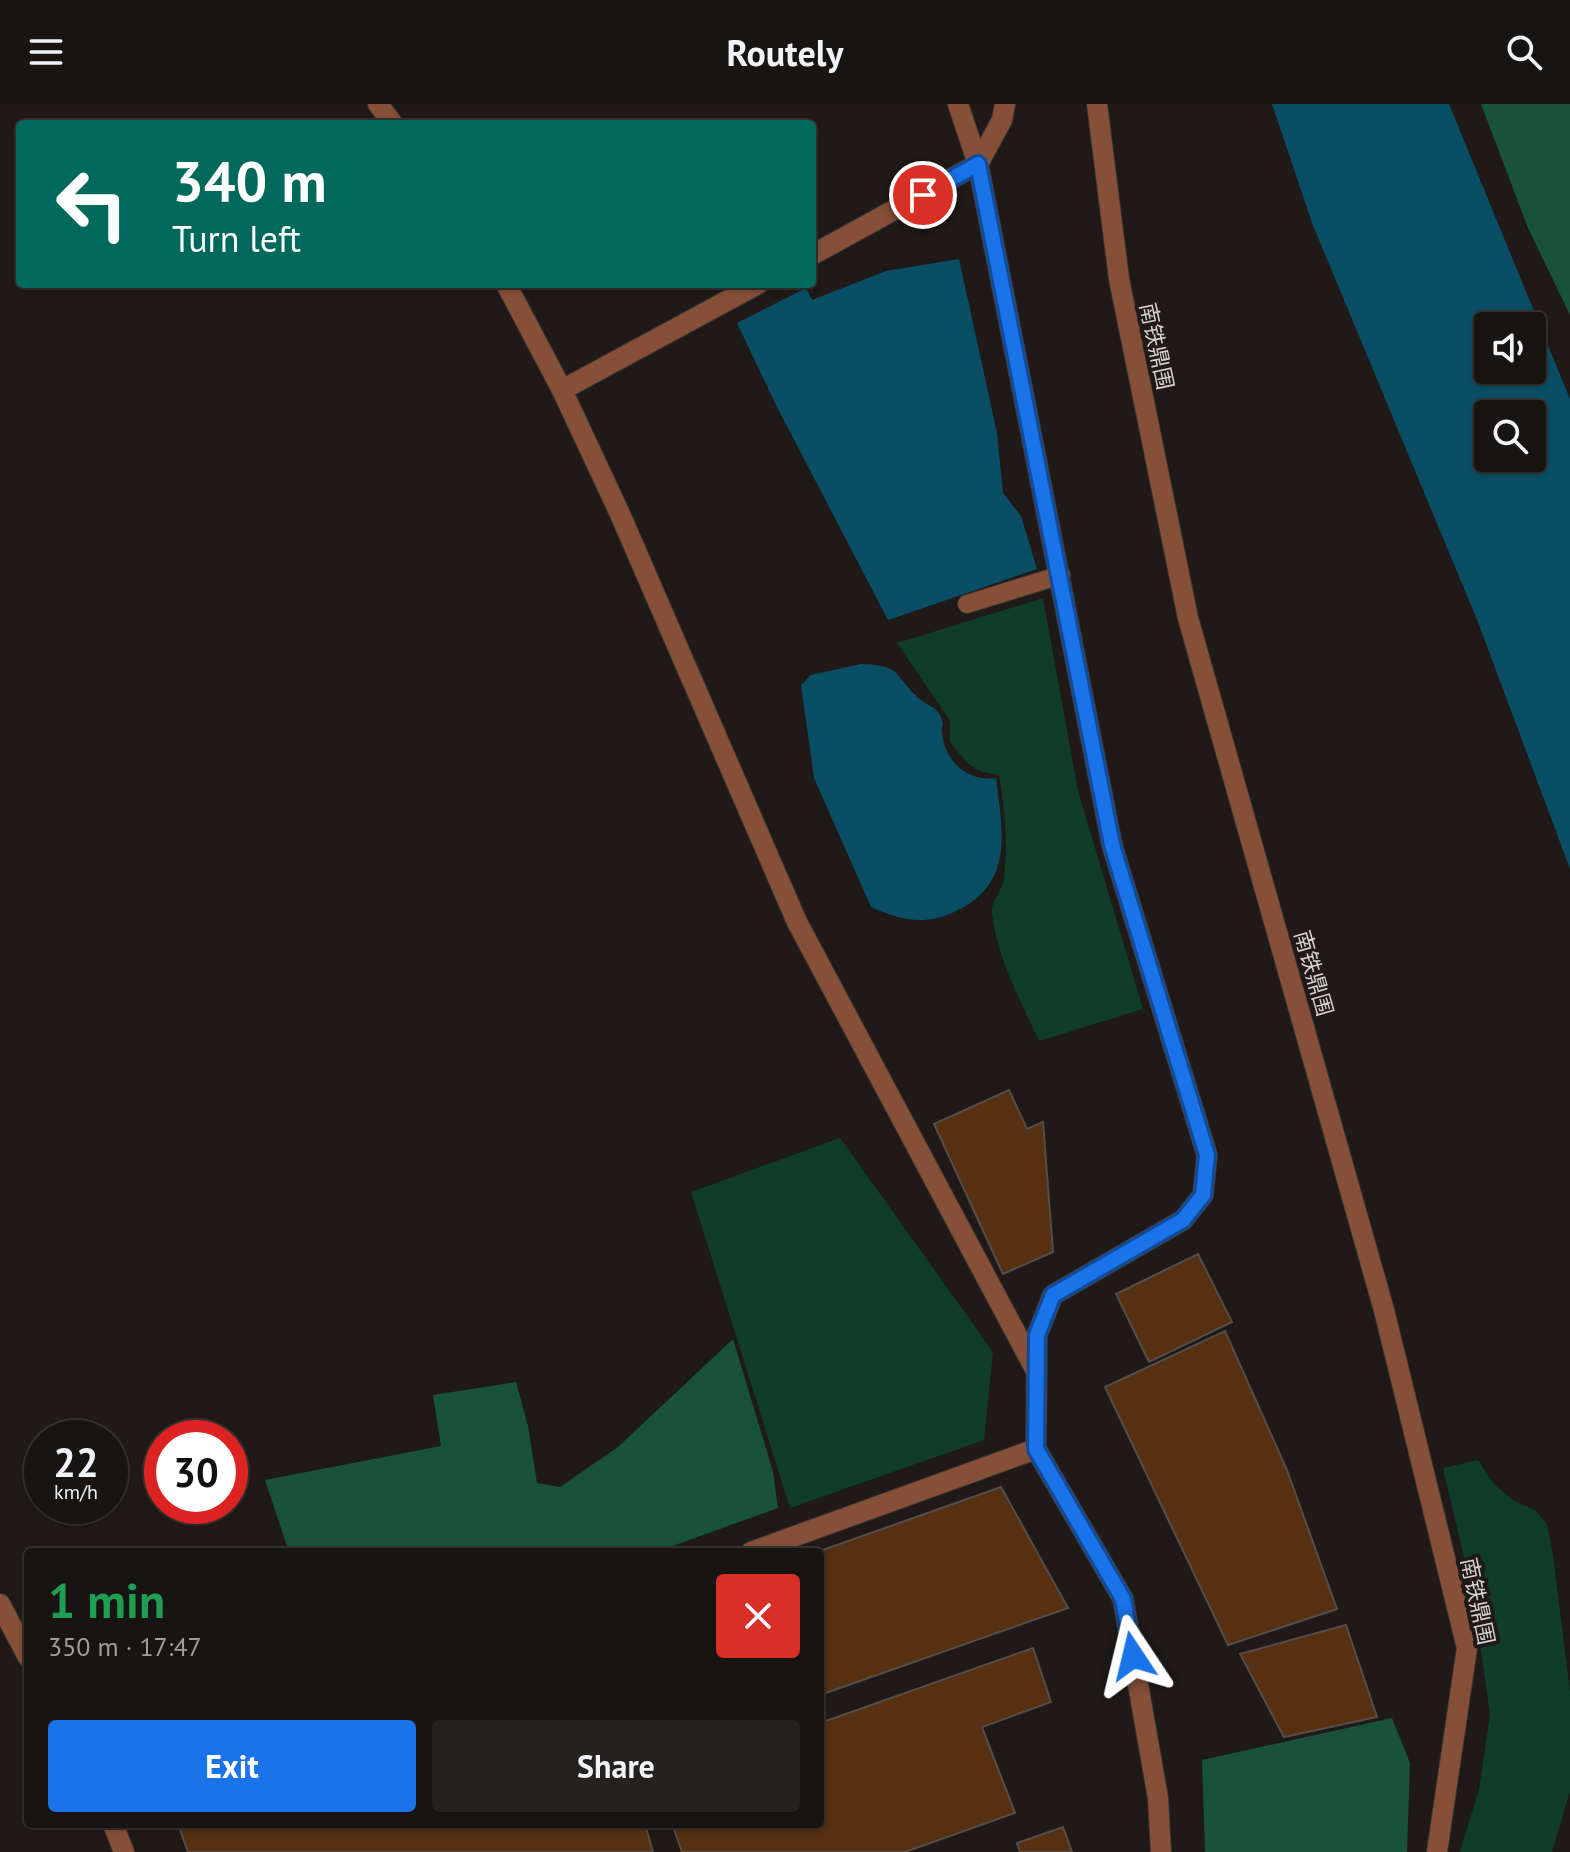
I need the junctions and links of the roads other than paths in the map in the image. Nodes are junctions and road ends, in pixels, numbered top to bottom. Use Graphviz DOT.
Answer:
graph roads {
  1 [pos="958,104"];
  2 [pos="1005,104"];
  3 [pos="1097,104"];
  4 [pos="978,164"];
  5 [pos="816,253"];
  6 [pos="508,288"];
  7 [pos="751,288"];
  8 [pos="562,390"];
  9 [pos="1061,575"];
  10 [pos="967,604"];
  11 [pos="1037,1372"];
  12 [pos="1036,1449"];
  13 [pos="762,1548"];
  14 [pos="0,1604"];
  15 [pos="24,1649"];
  16 [pos="115,1828"];
  17 [pos="124,1852"];
  18 [pos="1161,1852"];
  19 [pos="1437,1852"];
  1 -- 4 [label="street"];
  2 -- 4 [label="street"];
  3 -- 19 [label="street, 南铁鼎围"];
  4 -- 5 [label="street"];
  4 -- 9 [label="street"];
  6 -- 8 [label="street"];
  7 -- 8 [label="street"];
  8 -- 11 [label="street"];
  9 -- 10 [label="lane"];
  9 -- 11 [label="street"];
  11 -- 12 [label="street"];
  12 -- 13 [label="street"];
  12 -- 18 [label="street"];
  14 -- 15 [label="street"];
  16 -- 17 [label="street"];
}
